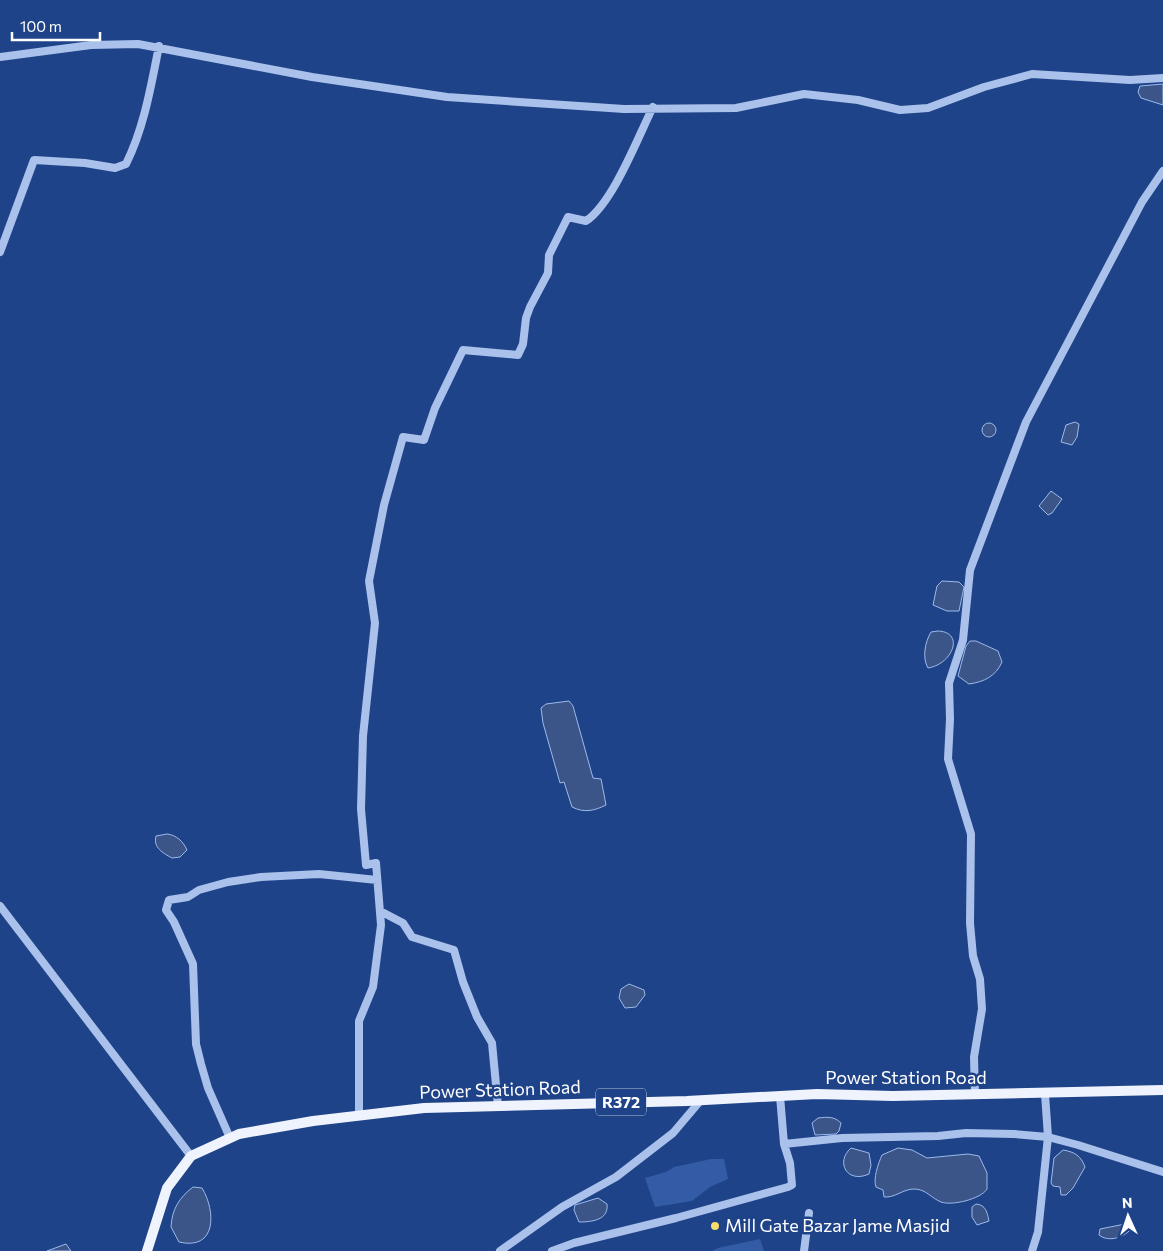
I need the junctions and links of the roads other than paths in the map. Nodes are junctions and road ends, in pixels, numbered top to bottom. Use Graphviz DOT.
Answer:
graph roads {
  1 [pos="159,46"];
  2 [pos="0,57"];
  3 [pos="1163,78"];
  4 [pos="652,107"];
  5 [pos="1163,171"];
  6 [pos="0,252"];
  7 [pos="377,880"];
  8 [pos="0,906"];
  9 [pos="380,912"];
  10 [pos="1163,1090"];
  11 [pos="1045,1094"];
  12 [pos="975,1095"];
  13 [pos="780,1096"];
  14 [pos="701,1100"];
  15 [pos="498,1106"];
  16 [pos="359,1116"];
  17 [pos="1048,1137"];
  18 [pos="230,1138"];
  19 [pos="784,1144"];
  20 [pos="191,1156"];
  21 [pos="1163,1172"];
  22 [pos="808,1213"];
  23 [pos="147,1251"];
  24 [pos="500,1251"];
  25 [pos="552,1251"];
  26 [pos="804,1251"];
  27 [pos="1032,1251"];
  1 -- 2 [label="street"];
  1 -- 4 [label="street"];
  1 -- 6 [label="street"];
  3 -- 4 [label="street"];
  4 -- 7 [label="street"];
  5 -- 12 [label="street"];
  7 -- 9 [label="street"];
  7 -- 18 [label="street"];
  8 -- 20 [label="street"];
  9 -- 15 [label="street"];
  9 -- 16 [label="street"];
  10 -- 11 [label="main road, Power Station Road / R372"];
  11 -- 12 [label="main road, Power Station Road / R372"];
  11 -- 17 [label="street"];
  12 -- 13 [label="main road, Power Station Road / R372"];
  13 -- 14 [label="main road, Power Station Road / R372"];
  13 -- 19 [label="street"];
  14 -- 15 [label="main road, Power Station Road / R372"];
  14 -- 24 [label="street"];
  15 -- 16 [label="main road, Power Station Road / R372"];
  16 -- 18 [label="main road, Power Station Road / R372"];
  17 -- 19 [label="street"];
  17 -- 21 [label="street"];
  17 -- 27 [label="street"];
  18 -- 20 [label="main road, Power Station Road / R372"];
  19 -- 25 [label="street"];
  20 -- 23 [label="main road, Power Station Road / R372"];
  22 -- 26 [label="street"];
}
